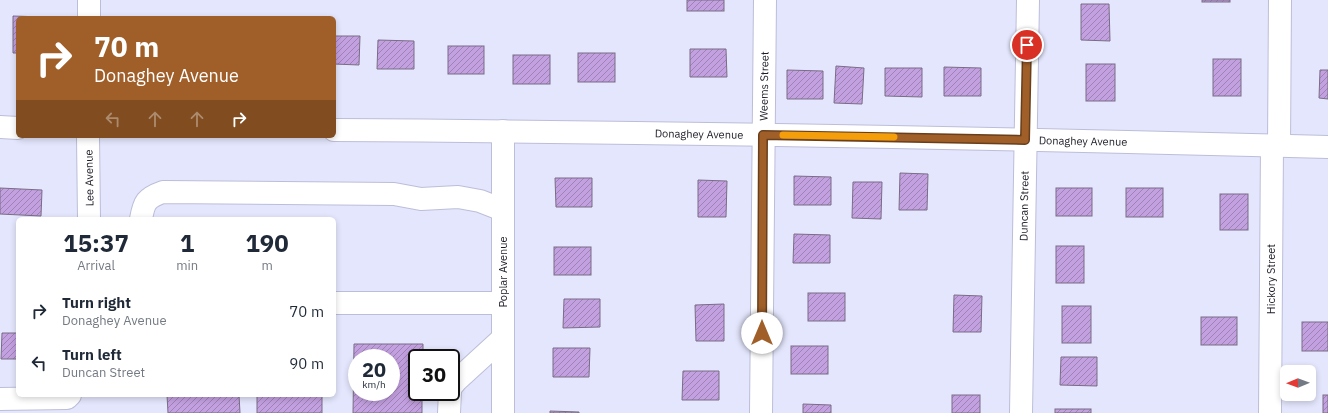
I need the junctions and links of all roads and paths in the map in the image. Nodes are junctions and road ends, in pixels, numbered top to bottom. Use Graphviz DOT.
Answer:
graph roads {
  1 [pos="89,0"];
  2 [pos="765,0"];
  3 [pos="1028,0"];
  4 [pos="1280,0"];
  5 [pos="89,16"];
  6 [pos="0,128"];
  7 [pos="16,128"];
  8 [pos="336,130"];
  9 [pos="503,131"];
  10 [pos="763,135"];
  11 [pos="88,138"];
  12 [pos="1025,140"];
  13 [pos="1276,146"];
  14 [pos="1328,147"];
  15 [pos="503,210"];
  16 [pos="89,217"];
  17 [pos="141,217"];
  18 [pos="336,303"];
  19 [pos="502,303"];
  20 [pos="503,338"];
  21 [pos="460,377"];
  22 [pos="68,397"];
  23 [pos="0,399"];
  24 [pos="450,401"];
  25 [pos="449,413"];
  26 [pos="503,413"];
  27 [pos="762,413"];
  28 [pos="1021,413"];
  29 [pos="1270,413"];
  1 -- 5 [label="street"];
  2 -- 10 [label="street, Weems Street"];
  3 -- 12 [label="street, Duncan Street"];
  4 -- 13 [label="street, Hickory Street"];
  6 -- 7 [label="street"];
  8 -- 9 [label="street, Donaghey Avenue"];
  9 -- 10 [label="street, Donaghey Avenue"];
  9 -- 15 [label="street, Poplar Avenue"];
  10 -- 12 [label="street, Donaghey Avenue"];
  10 -- 27 [label="street, Weems Street"];
  11 -- 16 [label="street, Lee Avenue"];
  12 -- 13 [label="street, Donaghey Avenue"];
  12 -- 28 [label="street, Duncan Street"];
  13 -- 14 [label="street, Donaghey Avenue"];
  13 -- 29 [label="street, Hickory Street"];
  15 -- 17 [label="street"];
  15 -- 19 [label="street, Poplar Avenue"];
  18 -- 19 [label="street"];
  19 -- 20 [label="street, Poplar Avenue"];
  20 -- 21 [label="street"];
  20 -- 26 [label="street, Poplar Avenue"];
  22 -- 23 [label="street"];
  24 -- 25 [label="street"];
}
